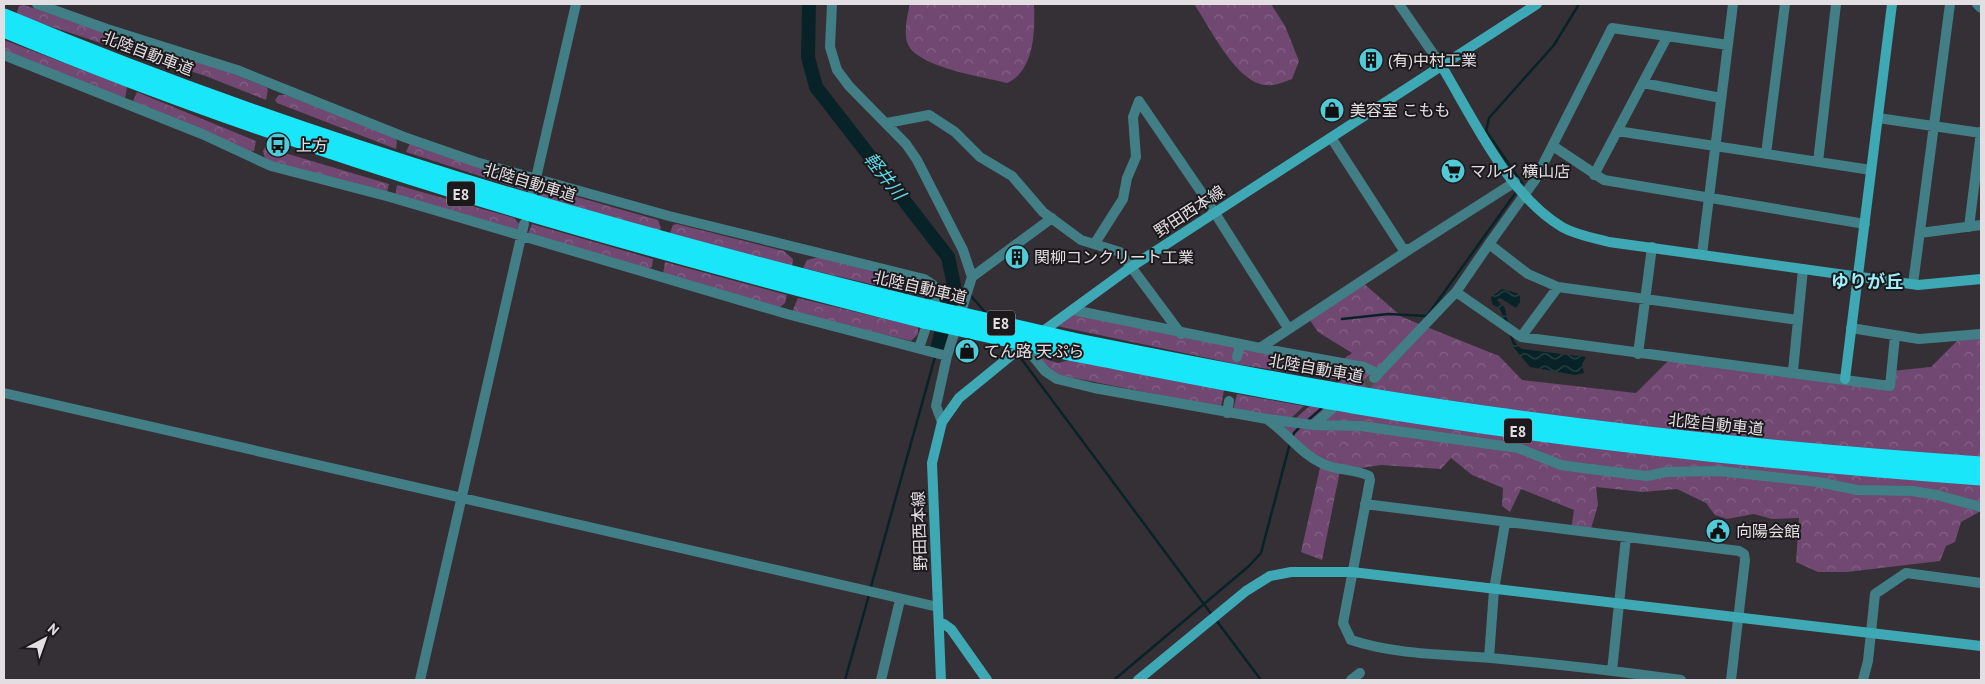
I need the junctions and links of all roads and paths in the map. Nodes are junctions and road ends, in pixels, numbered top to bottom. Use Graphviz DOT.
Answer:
graph roads {
  1 [pos="37,4"];
  2 [pos="576,4"];
  3 [pos="832,4"];
  4 [pos="1399,4"];
  5 [pos="1537,4"];
  6 [pos="1733,4"];
  7 [pos="1785,4"];
  8 [pos="1836,4"];
  9 [pos="1892,4"];
  10 [pos="1950,4"];
  11 [pos="1977,4"];
  12 [pos="1981,8"];
  13 [pos="7,24"];
  14 [pos="1667,37"];
  15 [pos="1728,45"];
  16 [pos="4,55"];
  17 [pos="1441,65"];
  18 [pos="1643,83"];
  19 [pos="1721,98"];
  20 [pos="1878,118"];
  21 [pos="887,123"];
  22 [pos="1934,127"];
  23 [pos="1617,130"];
  24 [pos="1981,132"];
  25 [pos="1332,139"];
  26 [pos="1553,146"];
  27 [pos="1716,146"];
  28 [pos="1766,154"];
  29 [pos="1818,162"];
  30 [pos="1871,170"];
  31 [pos="1594,175"];
  32 [pos="536,179"];
  33 [pos="1519,188"];
  34 [pos="533,191"];
  35 [pos="1710,197"];
  36 [pos="1214,212"];
  37 [pos="1052,218"];
  38 [pos="524,224"];
  39 [pos="1865,224"];
  40 [pos="1981,225"];
  41 [pos="1969,227"];
  42 [pos="1920,233"];
  43 [pos="522,236"];
  44 [pos="1095,243"];
  45 [pos="1489,244"];
  46 [pos="1652,247"];
  47 [pos="1410,249"];
  48 [pos="1702,254"];
  49 [pos="1130,267"];
  50 [pos="1804,269"];
  51 [pos="972,277"];
  52 [pos="1858,278"];
  53 [pos="1981,279"];
  54 [pos="1913,284"];
  55 [pos="1558,287"];
  56 [pos="1456,292"];
  57 [pos="1645,299"];
  58 [pos="1073,310"];
  59 [pos="926,314"];
  60 [pos="1798,320"];
  61 [pos="1288,328"];
  62 [pos="1851,328"];
  63 [pos="1181,334"];
  64 [pos="1981,334"];
  65 [pos="1896,336"];
  66 [pos="1521,337"];
  67 [pos="1024,345"];
  68 [pos="1240,346"];
  69 [pos="919,348"];
  70 [pos="1260,348"];
  71 [pos="1638,354"];
  72 [pos="945,356"];
  73 [pos="1237,357"];
  74 [pos="1793,372"];
  75 [pos="1845,379"];
  76 [pos="4,393"];
  77 [pos="1229,401"];
  78 [pos="1331,410"];
  79 [pos="1227,413"];
  80 [pos="1267,419"];
  81 [pos="942,422"];
  82 [pos="1311,425"];
  83 [pos="1981,464"];
  84 [pos="1981,478"];
  85 [pos="462,498"];
  86 [pos="1365,504"];
  87 [pos="1981,507"];
  88 [pos="1505,522"];
  89 [pos="1626,538"];
  90 [pos="1352,572"];
  91 [pos="1981,584"];
  92 [pos="1494,590"];
  93 [pos="900,600"];
  94 [pos="1619,604"];
  95 [pos="938,607"];
  96 [pos="1739,619"];
  97 [pos="939,624"];
  98 [pos="1871,632"];
  99 [pos="1981,646"];
  100 [pos="1489,658"];
  101 [pos="1612,671"];
  102 [pos="1360,673"];
  103 [pos="420,680"];
  104 [pos="881,680"];
  105 [pos="941,680"];
  106 [pos="987,680"];
  107 [pos="1138,680"];
  108 [pos="1352,680"];
  109 [pos="1681,680"];
  110 [pos="1731,680"];
  111 [pos="1863,680"];
  1 -- 32 [label="street"];
  2 -- 32 [label="street"];
  3 -- 21 [label="street"];
  4 -- 17 [label="street"];
  5 -- 17 [label="street, 野田西本線"];
  6 -- 15 [label="street"];
  7 -- 28 [label="street"];
  8 -- 29 [label="street"];
  9 -- 20 [label="street"];
  10 -- 22 [label="street"];
  11 -- 12 [label="street"];
  13 -- 59 [label="highway, 北陸自動車道 / E8"];
  14 -- 15 [label="street"];
  14 -- 18 [label="street"];
  14 -- 26 [label="street"];
  15 -- 19 [label="street"];
  16 -- 43 [label="street"];
  17 -- 25 [label="street, 野田西本線"];
  17 -- 33 [label="street"];
  18 -- 19 [label="street"];
  18 -- 23 [label="street"];
  19 -- 27 [label="street"];
  20 -- 22 [label="street"];
  20 -- 30 [label="street"];
  21 -- 37 [label="street"];
  21 -- 51 [label="street"];
  22 -- 24 [label="street"];
  22 -- 42 [label="street"];
  23 -- 27 [label="street"];
  23 -- 31 [label="street"];
  24 -- 41 [label="street"];
  25 -- 36 [label="street, 野田西本線"];
  25 -- 47 [label="street"];
  26 -- 31 [label="street"];
  26 -- 33 [label="street"];
  27 -- 28 [label="street"];
  27 -- 35 [label="street"];
  28 -- 29 [label="street"];
  29 -- 30 [label="street"];
  30 -- 39 [label="street"];
  31 -- 35 [label="street"];
  32 -- 34 [label="street"];
  32 -- 69 [label="street"];
  33 -- 45 [label="street"];
  33 -- 46 [label="street"];
  33 -- 47 [label="street"];
  35 -- 39 [label="street"];
  35 -- 48 [label="street"];
  36 -- 44 [label="street"];
  36 -- 49 [label="street, 野田西本線"];
  36 -- 61 [label="street"];
  37 -- 44 [label="street"];
  37 -- 51 [label="street"];
  38 -- 43 [label="street"];
  39 -- 52 [label="street"];
  40 -- 41 [label="street"];
  41 -- 42 [label="street"];
  42 -- 54 [label="street"];
  43 -- 69 [label="street"];
  43 -- 85 [label="street"];
  44 -- 49 [label="street"];
  45 -- 55 [label="street"];
  45 -- 56 [label="street"];
  46 -- 48 [label="street"];
  46 -- 57 [label="street"];
  47 -- 61 [label="street"];
  48 -- 50 [label="street"];
  49 -- 58 [label="street, 野田西本線"];
  49 -- 63 [label="street"];
  50 -- 52 [label="street"];
  50 -- 60 [label="street"];
  51 -- 72 [label="street"];
  52 -- 54 [label="street"];
  52 -- 62 [label="street"];
  53 -- 54 [label="street"];
  55 -- 57 [label="street"];
  55 -- 66 [label="street"];
  56 -- 66 [label="street"];
  56 -- 70 [label="street"];
  57 -- 60 [label="street"];
  57 -- 71 [label="street"];
  58 -- 63 [label="street"];
  58 -- 67 [label="street, 野田西本線"];
  59 -- 83 [label="highway, 北陸自動車道 / E8, bridge"];
  59 -- 84 [label="highway, 北陸自動車道 / E8, bridge"];
  60 -- 74 [label="street"];
  61 -- 70 [label="street"];
  62 -- 65 [label="street"];
  62 -- 75 [label="street"];
  63 -- 68 [label="street"];
  64 -- 65 [label="street"];
  65 -- 75 [label="street"];
  66 -- 71 [label="street"];
  67 -- 79 [label="street"];
  67 -- 81 [label="street, 野田西本線"];
  68 -- 70 [label="street"];
  68 -- 73 [label="street"];
  69 -- 72 [label="street"];
  71 -- 74 [label="street"];
  72 -- 81 [label="street"];
  74 -- 75 [label="street"];
  76 -- 85 [label="street"];
  77 -- 79 [label="street"];
  78 -- 82 [label="street"];
  79 -- 80 [label="street"];
  80 -- 82 [label="street"];
  80 -- 86 [label="street"];
  81 -- 95 [label="street, 野田西本線"];
  82 -- 87 [label="street"];
  85 -- 93 [label="street"];
  85 -- 103 [label="street"];
  86 -- 88 [label="street"];
  86 -- 90 [label="street"];
  88 -- 89 [label="street"];
  88 -- 92 [label="street"];
  89 -- 94 [label="street"];
  89 -- 96 [label="street"];
  90 -- 92 [label="street"];
  90 -- 100 [label="street"];
  90 -- 107 [label="street"];
  91 -- 98 [label="street"];
  92 -- 94 [label="street"];
  92 -- 100 [label="street"];
  93 -- 95 [label="street"];
  93 -- 104 [label="street"];
  94 -- 96 [label="street"];
  94 -- 101 [label="street"];
  95 -- 97 [label="street, 野田西本線"];
  96 -- 98 [label="street"];
  96 -- 110 [label="street"];
  97 -- 105 [label="street, 野田西本線"];
  97 -- 106 [label="street"];
  98 -- 99 [label="street"];
  98 -- 111 [label="street"];
  100 -- 101 [label="street"];
  101 -- 109 [label="street"];
  102 -- 108 [label="street"];
}
